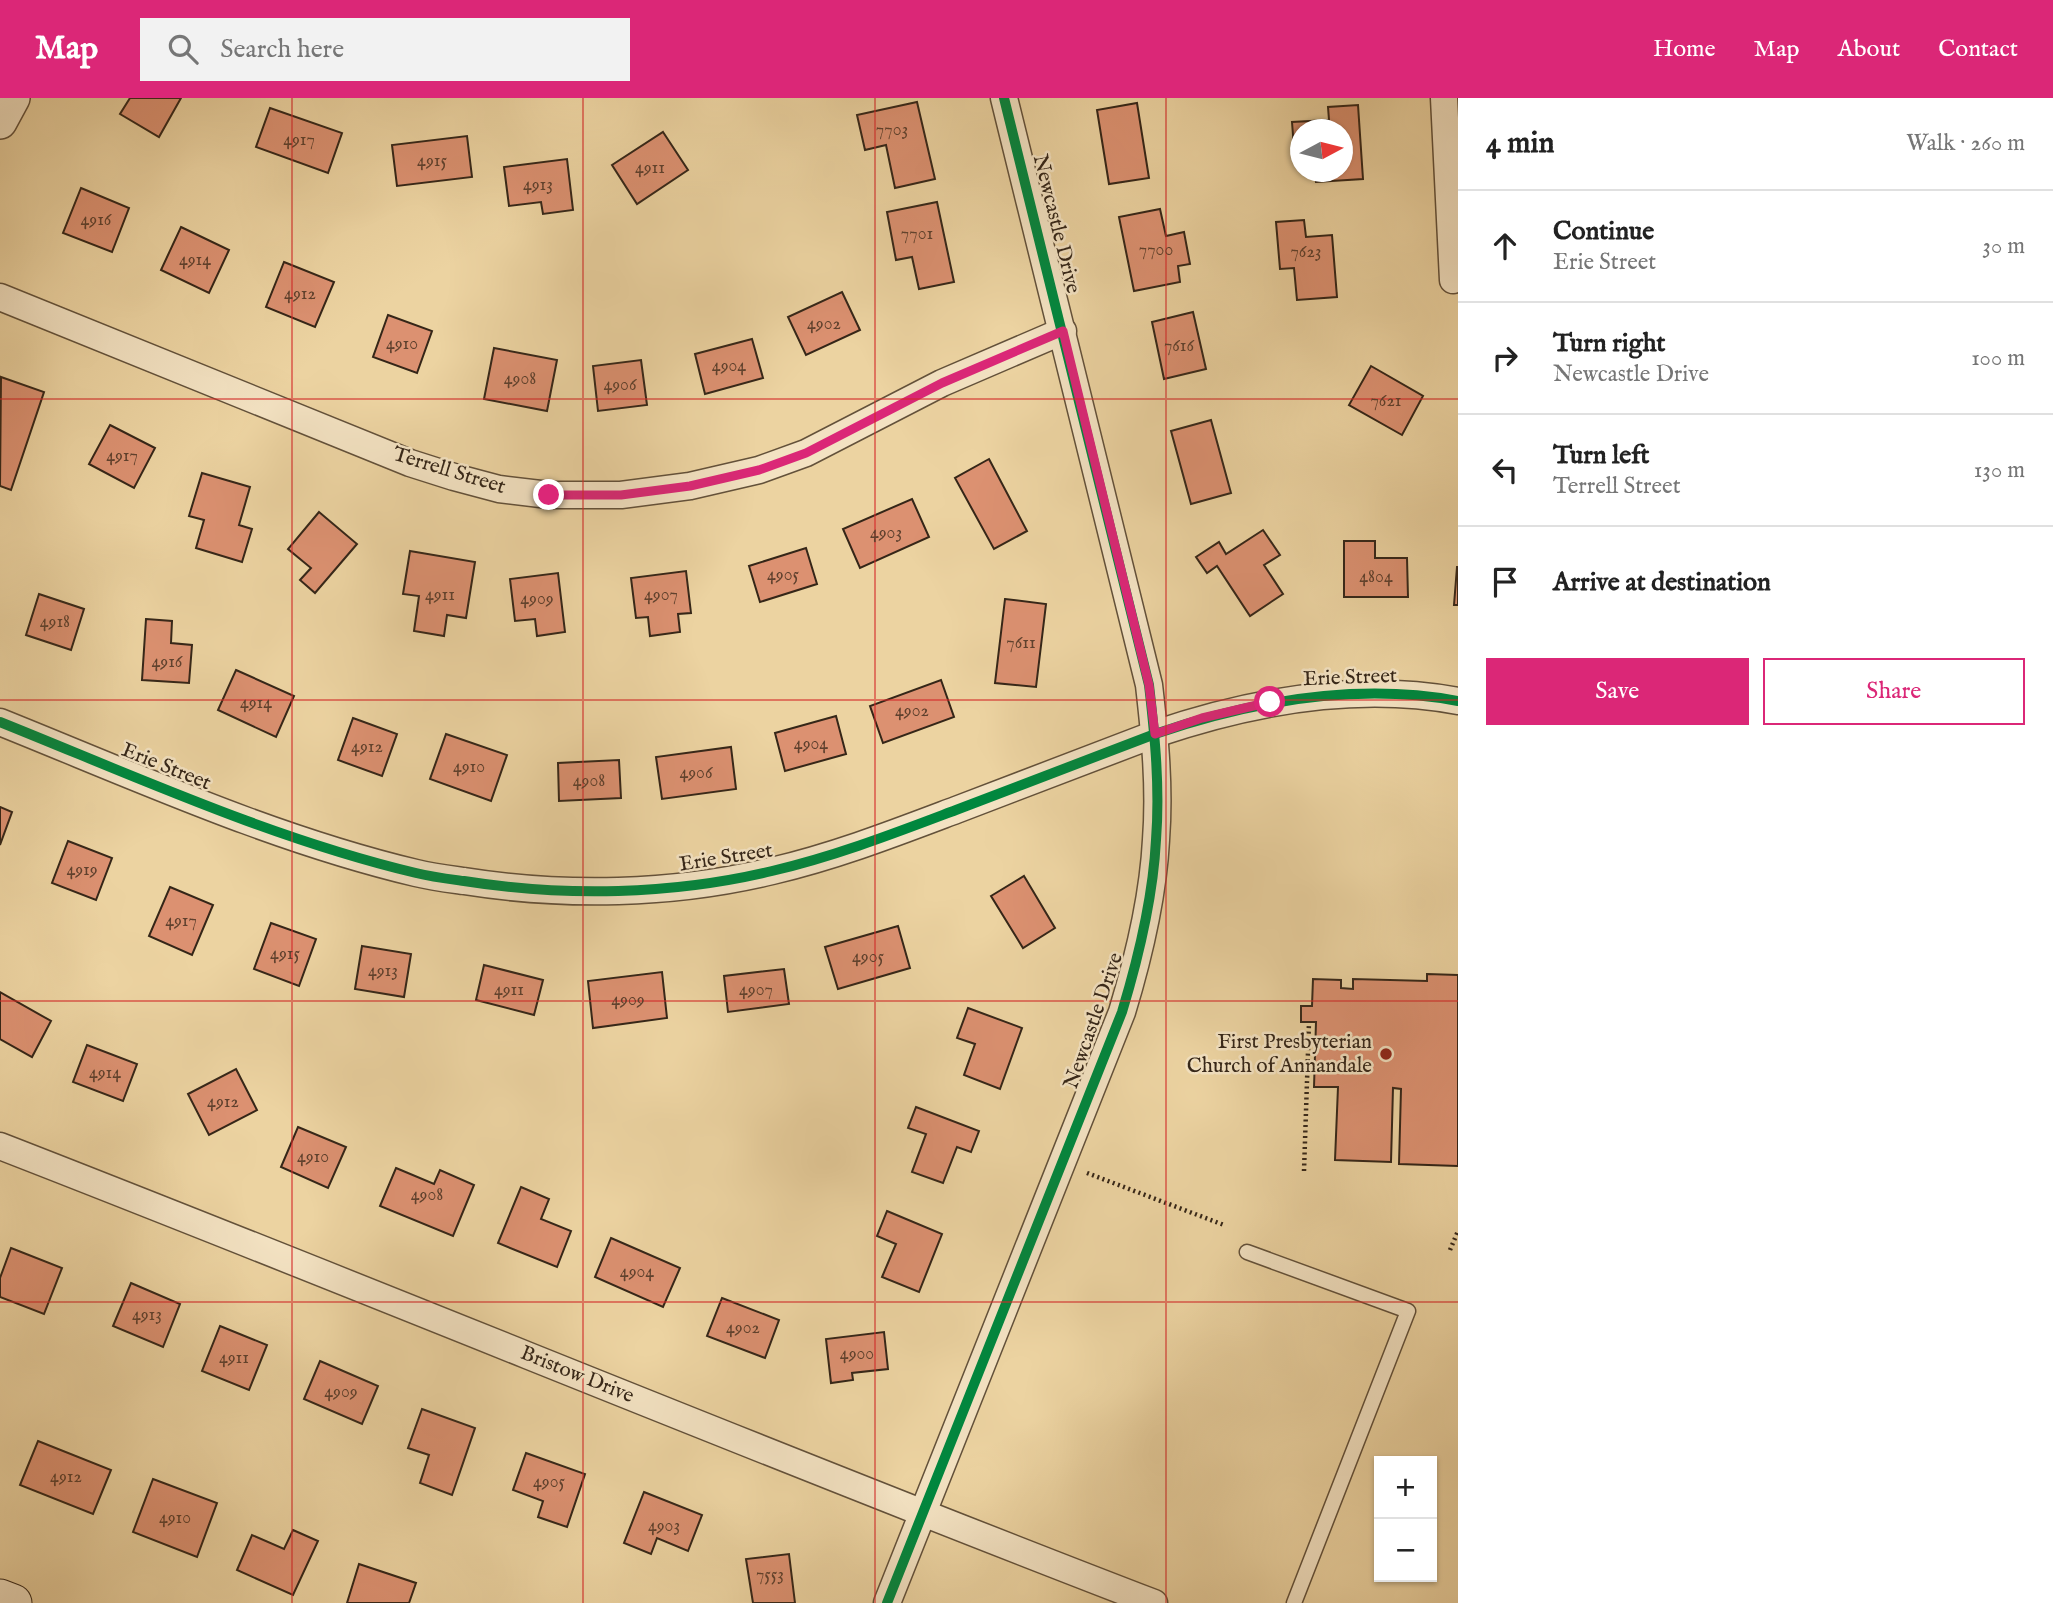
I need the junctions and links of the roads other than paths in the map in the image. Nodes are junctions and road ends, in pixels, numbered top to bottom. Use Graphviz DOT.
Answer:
graph roads {
  1 [pos="13,98"];
  2 [pos="1004,98"];
  3 [pos="1444,98"];
  4 [pos="0,122"];
  5 [pos="1453,280"];
  6 [pos="0,297"];
  7 [pos="1063,331"];
  8 [pos="1458,701"];
  9 [pos="0,722"];
  10 [pos="1155,734"];
  11 [pos="0,1146"];
  12 [pos="1247,1252"];
  13 [pos="923,1513"];
  14 [pos="0,1598"];
  15 [pos="13,1603"];
  16 [pos="887,1603"];
  17 [pos="1154,1603"];
  18 [pos="1294,1603"];
  1 -- 4 [label="street"];
  2 -- 7 [label="street, Newcastle Drive"];
  3 -- 5 [label="street"];
  6 -- 7 [label="street, Terrell Street"];
  7 -- 10 [label="street, Newcastle Drive"];
  8 -- 10 [label="street, Erie Street"];
  9 -- 10 [label="street, Erie Street"];
  10 -- 13 [label="street, Newcastle Drive"];
  11 -- 13 [label="street, Bristow Drive"];
  12 -- 18 [label="lane"];
  13 -- 16 [label="street, Newcastle Drive"];
  13 -- 17 [label="street, Bristow Drive"];
  14 -- 15 [label="main road"];
}
